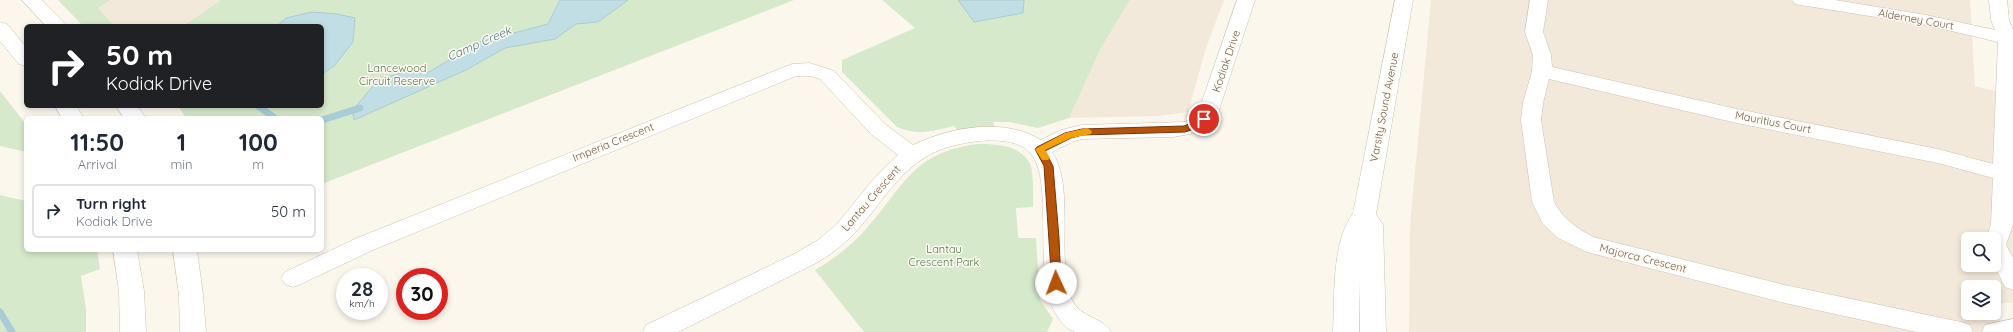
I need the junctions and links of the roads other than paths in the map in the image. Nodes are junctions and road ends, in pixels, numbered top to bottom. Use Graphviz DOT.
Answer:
graph roads {
  1 [pos="31,0"];
  2 [pos="1246,0"];
  3 [pos="1404,0"];
  4 [pos="1539,0"];
  5 [pos="1801,0"];
  6 [pos="1998,0"];
  7 [pos="55,24"];
  8 [pos="0,28"];
  9 [pos="2010,36"];
  10 [pos="24,58"];
  11 [pos="1542,71"];
  12 [pos="1040,149"];
  13 [pos="913,154"];
  14 [pos="2004,174"];
  15 [pos="1364,215"];
  16 [pos="2002,224"];
  17 [pos="126,252"];
  18 [pos="185,252"];
  19 [pos="2013,252"];
  20 [pos="293,278"];
  21 [pos="2013,281"];
  22 [pos="2013,329"];
  23 [pos="662,330"];
  24 [pos="133,332"];
  25 [pos="193,332"];
  26 [pos="1099,332"];
  27 [pos="1346,332"];
  28 [pos="1373,332"];
  29 [pos="1961,332"];
  30 [pos="1994,332"];
  1 -- 7 [label="street"];
  2 -- 12 [label="street, Kodiak Drive"];
  3 -- 15 [label="street, Varsity Sound Avenue"];
  4 -- 11 [label="street, Majorca Crescent"];
  5 -- 9 [label="street, Alderney Court"];
  6 -- 9 [label="street"];
  8 -- 10 [label="street"];
  9 -- 14 [label="street"];
  11 -- 14 [label="street, Mauritius Court"];
  11 -- 29 [label="street, Majorca Crescent"];
  12 -- 13 [label="street, Lantau Crescent"];
  12 -- 26 [label="street"];
  13 -- 20 [label="street, Imperia Crescent"];
  13 -- 23 [label="street, Lantau Crescent"];
  14 -- 16 [label="street"];
  15 -- 27 [label="street, Varsity Sound Avenue"];
  15 -- 28 [label="street"];
  16 -- 19 [label="street"];
  16 -- 21 [label="street"];
  17 -- 24 [label="street"];
  18 -- 25 [label="street"];
  22 -- 30 [label="street"];
}
